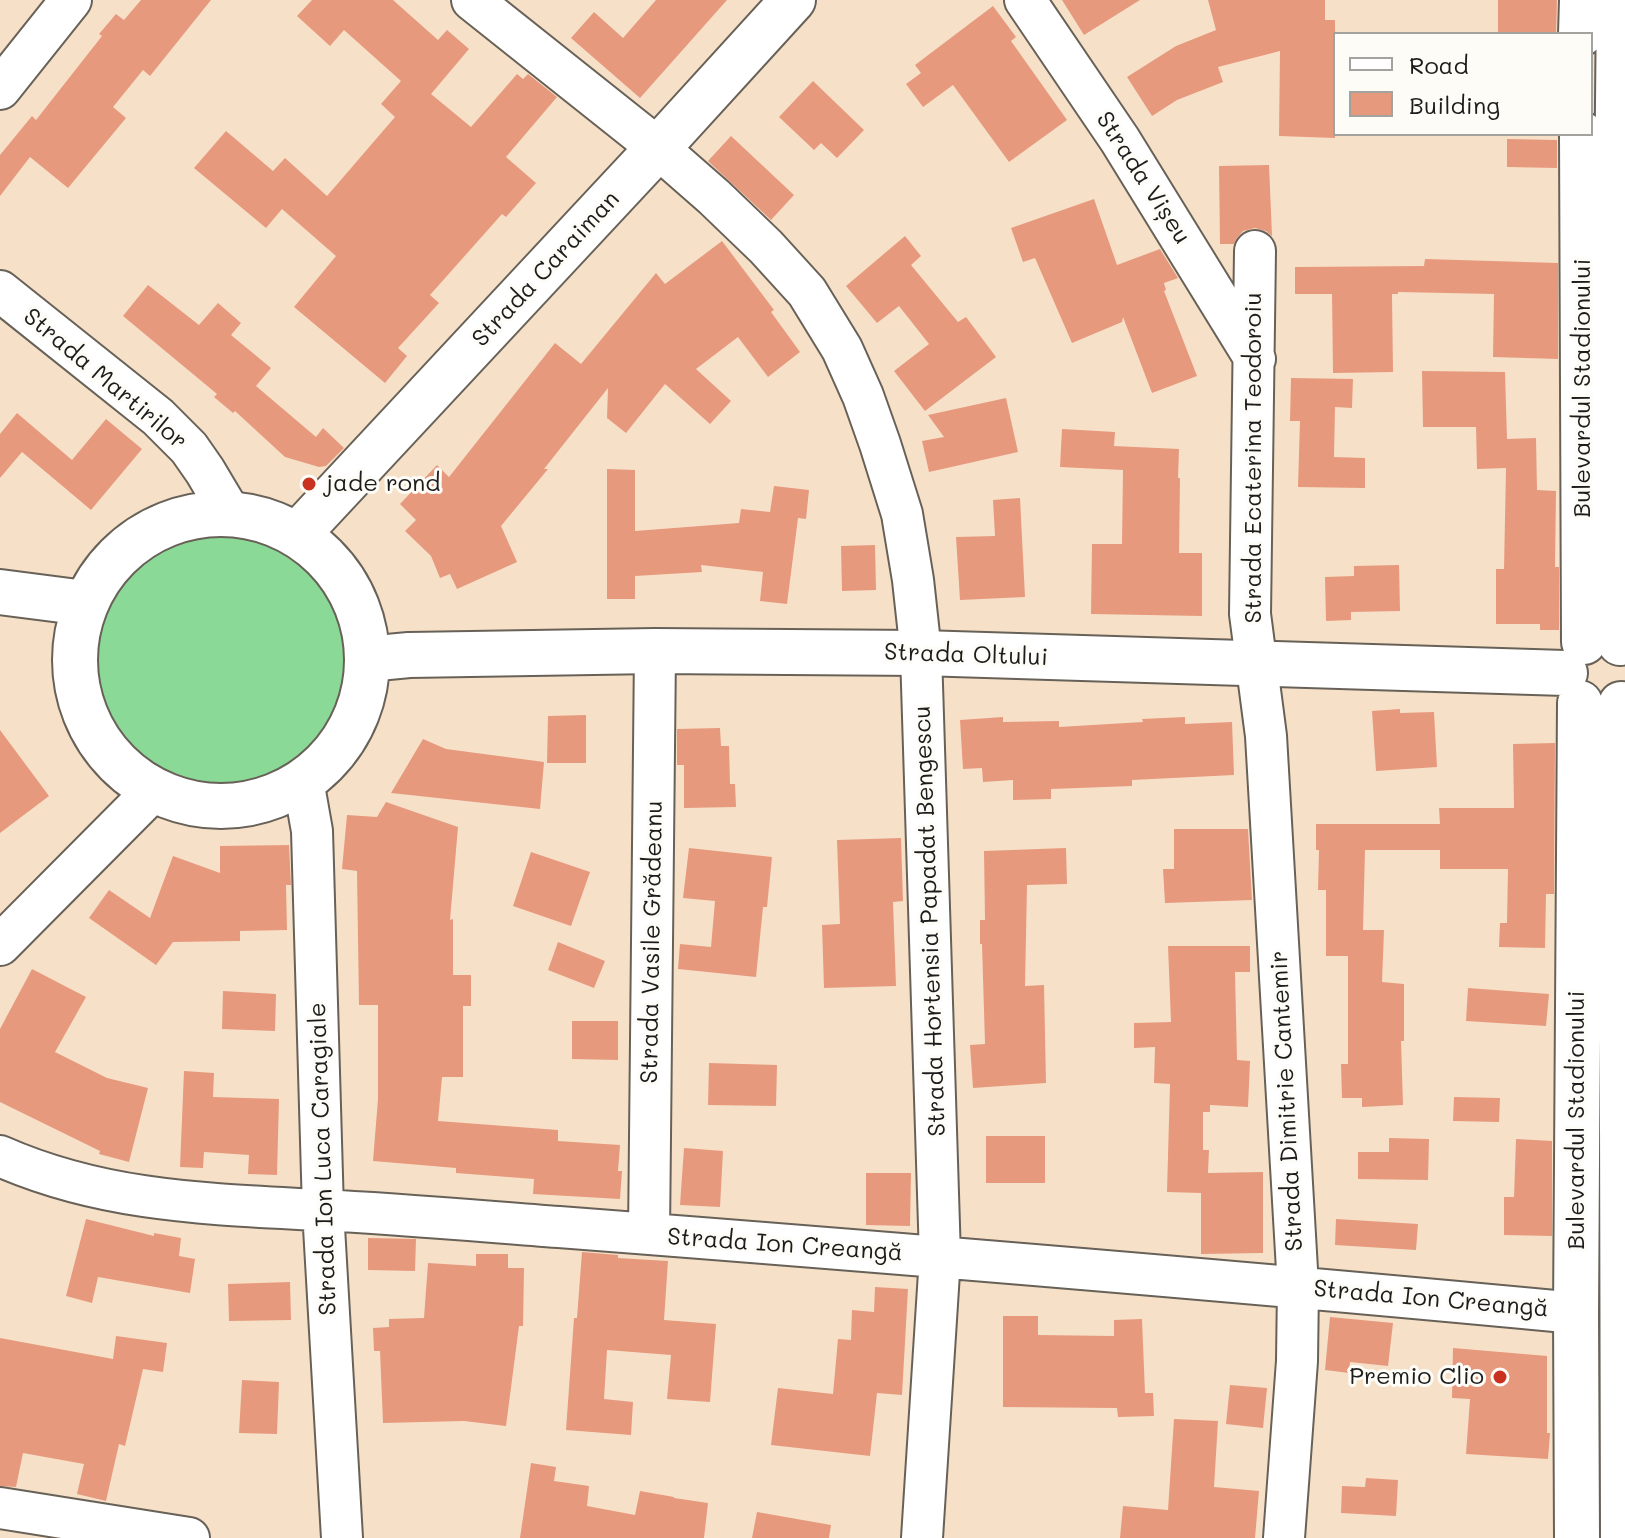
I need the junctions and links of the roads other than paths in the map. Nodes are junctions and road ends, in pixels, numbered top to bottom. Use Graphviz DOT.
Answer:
graph roads {
  1 [pos="71,0"];
  2 [pos="472,0"];
  3 [pos="793,0"];
  4 [pos="1025,0"];
  5 [pos="1582,0"];
  6 [pos="1619,0"];
  7 [pos="1581,32"];
  8 [pos="0,89"];
  9 [pos="1582,136"];
  10 [pos="658,148"];
  11 [pos="1255,251"];
  12 [pos="0,291"];
  13 [pos="1255,359"];
  14 [pos="230,513"];
  15 [pos="297,535"];
  16 [pos="0,592"];
  17 [pos="85,603"];
  18 [pos="655,651"];
  19 [pos="921,653"];
  20 [pos="367,659"];
  21 [pos="1256,664"];
  22 [pos="1603,673"];
  23 [pos="303,780"];
  24 [pos="153,791"];
  25 [pos="0,945"];
  26 [pos="0,1156"];
  27 [pos="323,1210"];
  28 [pos="649,1234"];
  29 [pos="940,1257"];
  30 [pos="1298,1287"];
  31 [pos="1576,1313"];
  32 [pos="0,1508"];
  33 [pos="189,1538"];
  34 [pos="342,1538"];
  35 [pos="922,1538"];
  36 [pos="1284,1538"];
  37 [pos="1577,1538"];
  38 [pos="1623,1538"];
  1 -- 8 [label="street"];
  2 -- 10 [label="street, Strada Hortensia Papadat Bengescu"];
  3 -- 10 [label="main road, Strada Caraiman"];
  4 -- 13 [label="street, Strada Vișeu"];
  5 -- 7 [label="main road"];
  6 -- 22 [label="main road, Bulevardul Stadionului"];
  9 -- 22 [label="main road, Bulevardul Stadionului"];
  10 -- 15 [label="main road, Strada Caraiman"];
  10 -- 19 [label="street, Strada Hortensia Papadat Bengescu"];
  11 -- 13 [label="street, Strada Ecaterina Teodoroiu"];
  12 -- 14 [label="street, Strada Martirilor"];
  13 -- 21 [label="street, Strada Ecaterina Teodoroiu"];
  14 -- 15 [label="main road"];
  14 -- 17 [label="main road"];
  15 -- 20 [label="main road"];
  16 -- 17 [label="main road"];
  17 -- 24 [label="main road"];
  18 -- 19 [label="main road, Strada Oltului"];
  18 -- 20 [label="main road, Strada Oltului"];
  18 -- 28 [label="street, Strada Vasile Grădeanu"];
  19 -- 21 [label="main road, Strada Oltului"];
  19 -- 29 [label="street, Strada Hortensia Papadat Bengescu"];
  20 -- 23 [label="main road"];
  21 -- 22 [label="main road, Strada Oltului"];
  21 -- 30 [label="street, Strada Dimitrie Cantemir"];
  22 -- 31 [label="main road, Bulevardul Stadionului"];
  22 -- 38 [label="main road, Bulevardul Stadionului"];
  23 -- 24 [label="main road"];
  23 -- 27 [label="street, Strada Ion Luca Caragiale"];
  24 -- 25 [label="street"];
  26 -- 27 [label="street, Strada Ion Creangă"];
  27 -- 28 [label="street, Strada Ion Creangă"];
  27 -- 34 [label="street, Strada Ion Luca Caragiale"];
  28 -- 29 [label="street, Strada Ion Creangă"];
  29 -- 30 [label="street, Strada Ion Creangă"];
  29 -- 35 [label="street, Strada Hortensia Papadat Bengescu"];
  30 -- 31 [label="street, Strada Ion Creangă"];
  30 -- 36 [label="street, Strada Dimitrie Cantemir"];
  31 -- 37 [label="main road, Bulevardul Stadionului"];
  32 -- 33 [label="street"];
}
